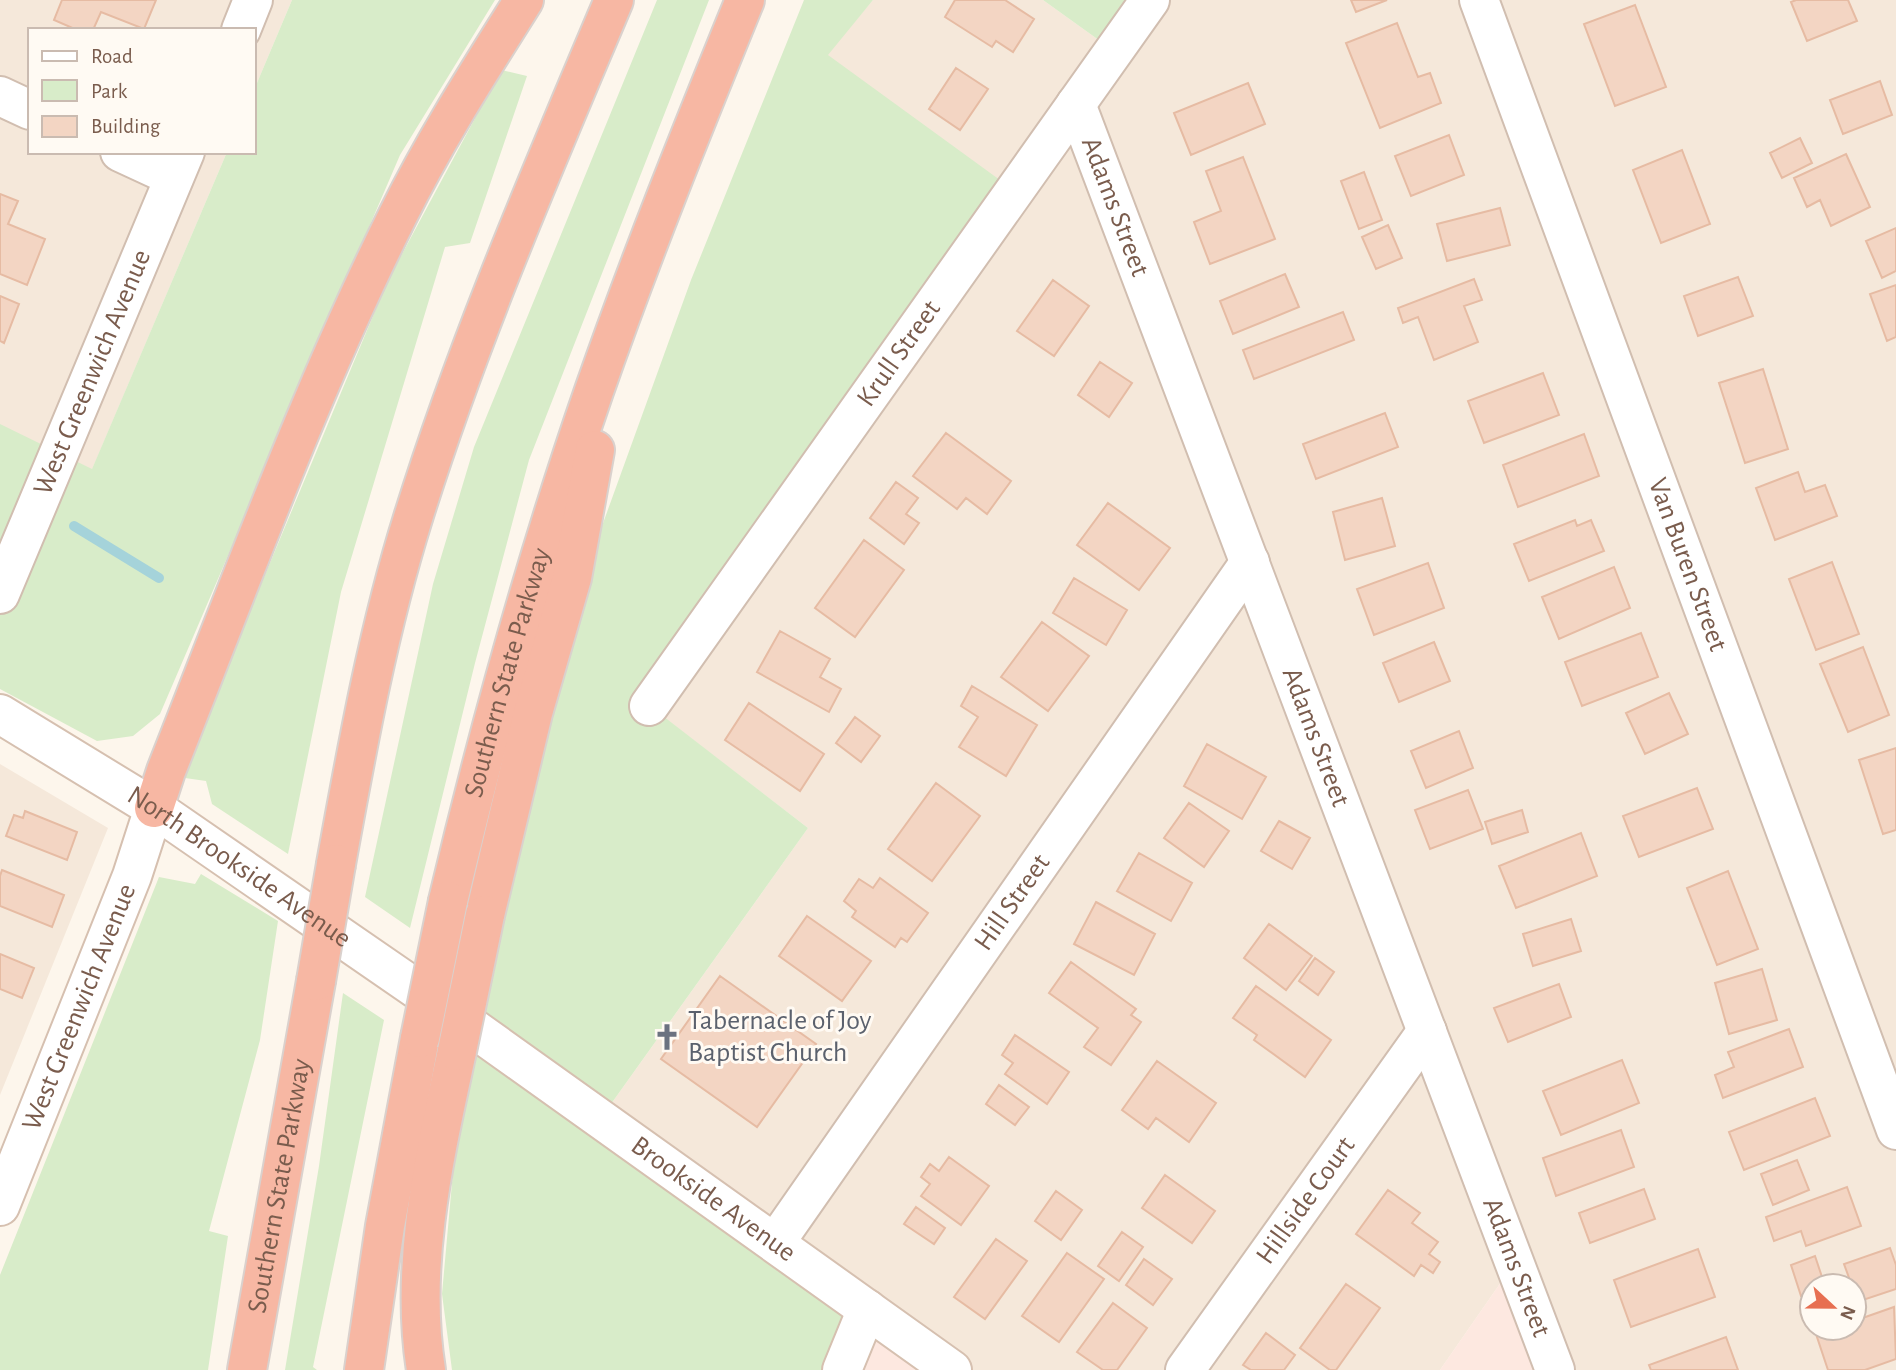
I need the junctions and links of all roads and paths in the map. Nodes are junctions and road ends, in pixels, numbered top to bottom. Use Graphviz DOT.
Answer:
graph roads {
  1 [pos="253,0"];
  2 [pos="524,0"];
  3 [pos="614,0"];
  4 [pos="744,0"];
  5 [pos="1150,0"];
  6 [pos="1479,0"];
  7 [pos="242,28"];
  8 [pos="0,96"];
  9 [pos="1076,104"];
  10 [pos="28,109"];
  11 [pos="129,154"];
  12 [pos="179,165"];
  13 [pos="617,327"];
  14 [pos="1250,562"];
  15 [pos="0,594"];
  16 [pos="649,706"];
  17 [pos="0,714"];
  18 [pos="154,808"];
  19 [pos="1427,1031"];
  20 [pos="465,1039"];
  21 [pos="1896,1130"];
  22 [pos="0,1206"];
  23 [pos="775,1243"];
  24 [pos="867,1309"];
  25 [pos="247,1370"];
  26 [pos="365,1370"];
  27 [pos="426,1370"];
  28 [pos="842,1370"];
  29 [pos="952,1370"];
  30 [pos="1185,1370"];
  31 [pos="1555,1370"];
  1 -- 7 [label="street"];
  2 -- 18 [label="highway"];
  3 -- 25 [label="highway, Southern State Parkway, bridge"];
  4 -- 13 [label="highway, Southern State Parkway"];
  5 -- 9 [label="street, Krull Street"];
  6 -- 21 [label="street, Van Buren Street"];
  8 -- 10 [label="street"];
  9 -- 14 [label="street, Adams Street"];
  9 -- 16 [label="street, Krull Street"];
  11 -- 12 [label="street"];
  12 -- 15 [label="street, West Greenwich Avenue"];
  13 -- 20 [label="highway, bridge"];
  13 -- 26 [label="highway, Southern State Parkway, bridge"];
  14 -- 19 [label="street, Adams Street"];
  14 -- 23 [label="street, Hill Street"];
  17 -- 18 [label="street, North Brookside Avenue"];
  18 -- 20 [label="street, North Brookside Avenue"];
  18 -- 22 [label="street, West Greenwich Avenue"];
  19 -- 30 [label="street, Hillside Court"];
  19 -- 31 [label="street, Adams Street"];
  20 -- 23 [label="street, Brookside Avenue"];
  20 -- 27 [label="highway"];
  23 -- 24 [label="street, Brookside Avenue"];
  24 -- 28 [label="street"];
  24 -- 29 [label="street, Brookside Avenue"];
}
